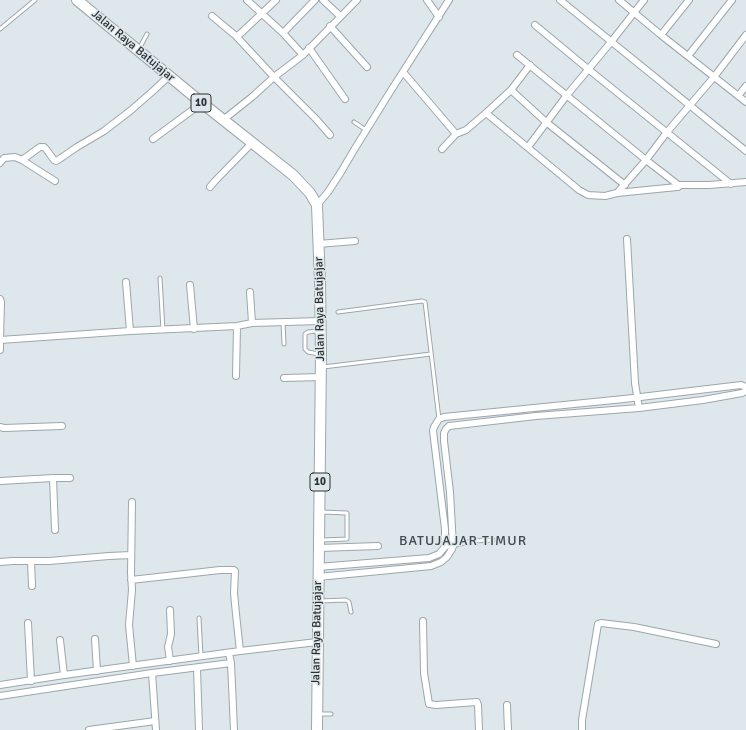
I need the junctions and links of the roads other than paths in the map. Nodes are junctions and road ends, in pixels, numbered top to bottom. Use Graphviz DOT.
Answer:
graph roads {
  1 [pos="35,0"];
  2 [pos="77,0"];
  3 [pos="247,0"];
  4 [pos="276,0"];
  5 [pos="315,0"];
  6 [pos="323,0"];
  7 [pos="357,0"];
  8 [pos="427,0"];
  9 [pos="449,0"];
  10 [pos="560,0"];
  11 [pos="619,0"];
  12 [pos="644,0"];
  13 [pos="688,0"];
  14 [pos="732,0"];
  15 [pos="634,12"];
  16 [pos="262,13"];
  17 [pos="212,16"];
  18 [pos="340,16"];
  19 [pos="439,16"];
  20 [pos="535,25"];
  21 [pos="330,26"];
  22 [pos="0,29"];
  23 [pos="283,33"];
  24 [pos="147,34"];
  25 [pos="661,35"];
  26 [pos="746,35"];
  27 [pos="236,36"];
  28 [pos="611,42"];
  29 [pos="309,48"];
  30 [pos="138,50"];
  31 [pos="517,54"];
  32 [pos="303,55"];
  33 [pos="688,56"];
  34 [pos="530,65"];
  35 [pos="367,67"];
  36 [pos="588,69"];
  37 [pos="403,72"];
  38 [pos="169,76"];
  39 [pos="274,77"];
  40 [pos="714,77"];
  41 [pos="746,86"];
  42 [pos="511,90"];
  43 [pos="567,95"];
  44 [pos="738,96"];
  45 [pos="345,99"];
  46 [pos="746,102"];
  47 [pos="202,103"];
  48 [pos="690,104"];
  49 [pos="486,113"];
  50 [pos="222,120"];
  51 [pos="354,122"];
  52 [pos="546,122"];
  53 [pos="366,131"];
  54 [pos="667,132"];
  55 [pos="456,134"];
  56 [pos="330,135"];
  57 [pos="153,139"];
  58 [pos="252,143"];
  59 [pos="528,147"];
  60 [pos="745,147"];
  61 [pos="442,150"];
  62 [pos="22,160"];
  63 [pos="646,160"];
  64 [pos="0,163"];
  65 [pos="55,181"];
  66 [pos="746,182"];
  67 [pos="731,184"];
  68 [pos="625,185"];
  69 [pos="678,185"];
  70 [pos="210,187"];
  71 [pos="617,193"];
  72 [pos="317,208"];
  73 [pos="318,239"];
  74 [pos="627,239"];
  75 [pos="355,241"];
  76 [pos="160,278"];
  77 [pos="126,282"];
  78 [pos="190,285"];
  79 [pos="250,292"];
  80 [pos="0,299"];
  81 [pos="338,312"];
  82 [pos="252,322"];
  83 [pos="283,322"];
  84 [pos="237,326"];
  85 [pos="320,326"];
  86 [pos="194,328"];
  87 [pos="163,330"];
  88 [pos="130,331"];
  89 [pos="0,340"];
  90 [pos="284,344"];
  91 [pos="0,350"];
  92 [pos="321,354"];
  93 [pos="431,354"];
  94 [pos="321,372"];
  95 [pos="236,376"];
  96 [pos="284,378"];
  97 [pos="746,387"];
  98 [pos="746,391"];
  99 [pos="637,397"];
  100 [pos="639,408"];
  101 [pos="439,419"];
  102 [pos="62,426"];
  103 [pos="0,427"];
  104 [pos="53,478"];
  105 [pos="70,478"];
  106 [pos="0,481"];
  107 [pos="132,502"];
  108 [pos="319,512"];
  109 [pos="55,530"];
  110 [pos="493,540"];
  111 [pos="319,544"];
  112 [pos="378,546"];
  113 [pos="453,546"];
  114 [pos="444,548"];
  115 [pos="131,555"];
  116 [pos="31,561"];
  117 [pos="0,562"];
  118 [pos="318,567"];
  119 [pos="318,577"];
  120 [pos="131,580"];
  121 [pos="32,586"];
  122 [pos="318,601"];
  123 [pos="170,610"];
  124 [pos="351,612"];
  125 [pos="199,618"];
  126 [pos="423,621"];
  127 [pos="28,623"];
  128 [pos="95,639"];
  129 [pos="60,640"];
  130 [pos="317,642"];
  131 [pos="716,644"];
  132 [pos="240,651"];
  133 [pos="229,652"];
  134 [pos="201,656"];
  135 [pos="170,661"];
  136 [pos="231,663"];
  137 [pos="133,666"];
  138 [pos="197,668"];
  139 [pos="97,671"];
  140 [pos="152,672"];
  141 [pos="64,675"];
  142 [pos="31,681"];
  143 [pos="0,685"];
  144 [pos="0,696"];
  145 [pos="507,705"];
  146 [pos="317,714"];
  147 [pos="331,714"];
  148 [pos="155,721"];
  149 [pos="89,730"];
  150 [pos="156,730"];
  151 [pos="199,730"];
  152 [pos="234,730"];
  153 [pos="316,730"];
  154 [pos="479,730"];
  155 [pos="508,730"];
  156 [pos="582,730"];
  1 -- 22 [label="lane"];
  2 -- 30 [label="highway, Jalan Raya Batujajar / 10"];
  3 -- 16 [label="street"];
  4 -- 16 [label="street"];
  5 -- 23 [label="street"];
  6 -- 18 [label="street"];
  7 -- 18 [label="street"];
  8 -- 19 [label="street"];
  9 -- 19 [label="street"];
  10 -- 28 [label="street"];
  11 -- 15 [label="street"];
  12 -- 15 [label="street"];
  13 -- 25 [label="street"];
  14 -- 33 [label="street"];
  15 -- 25 [label="street"];
  15 -- 28 [label="street"];
  16 -- 23 [label="street"];
  16 -- 27 [label="street"];
  17 -- 27 [label="street"];
  18 -- 21 [label="street"];
  19 -- 37 [label="street"];
  20 -- 36 [label="street"];
  21 -- 29 [label="street"];
  21 -- 35 [label="street"];
  23 -- 32 [label="street"];
  24 -- 30 [label="lane"];
  25 -- 33 [label="street"];
  26 -- 40 [label="street"];
  27 -- 39 [label="street"];
  28 -- 36 [label="street"];
  28 -- 48 [label="street"];
  29 -- 32 [label="street"];
  29 -- 45 [label="street"];
  30 -- 38 [label="highway, Jalan Raya Batujajar / 10"];
  31 -- 34 [label="street"];
  32 -- 39 [label="street"];
  33 -- 40 [label="street"];
  34 -- 42 [label="street"];
  34 -- 43 [label="street"];
  36 -- 43 [label="street"];
  36 -- 54 [label="street"];
  37 -- 53 [label="street"];
  37 -- 55 [label="street"];
  38 -- 47 [label="highway, Jalan Raya Batujajar / 10"];
  38 -- 62 [label="street"];
  39 -- 50 [label="street"];
  39 -- 56 [label="street"];
  40 -- 44 [label="street"];
  40 -- 48 [label="street"];
  41 -- 44 [label="street"];
  42 -- 49 [label="street"];
  42 -- 52 [label="street"];
  43 -- 52 [label="street"];
  43 -- 63 [label="street"];
  44 -- 46 [label="street"];
  47 -- 50 [label="highway, Jalan Raya Batujajar / 10"];
  47 -- 57 [label="street"];
  48 -- 54 [label="street"];
  48 -- 60 [label="street"];
  49 -- 55 [label="street"];
  49 -- 59 [label="street"];
  50 -- 58 [label="highway, Jalan Raya Batujajar / 10"];
  51 -- 53 [label="lane"];
  52 -- 59 [label="street"];
  52 -- 68 [label="street"];
  53 -- 72 [label="street"];
  54 -- 63 [label="street"];
  54 -- 67 [label="street"];
  55 -- 61 [label="street"];
  58 -- 70 [label="street"];
  58 -- 72 [label="highway, Jalan Raya Batujajar / 10"];
  59 -- 71 [label="street"];
  62 -- 64 [label="street"];
  62 -- 65 [label="street"];
  63 -- 68 [label="street"];
  63 -- 69 [label="street"];
  66 -- 67 [label="street"];
  67 -- 69 [label="street"];
  68 -- 71 [label="street"];
  69 -- 71 [label="street"];
  72 -- 73 [label="highway, Jalan Raya Batujajar / 10"];
  73 -- 75 [label="street"];
  73 -- 85 [label="highway, Jalan Raya Batujajar / 10"];
  74 -- 99 [label="street"];
  76 -- 87 [label="lane"];
  77 -- 88 [label="street"];
  78 -- 86 [label="street"];
  79 -- 82 [label="street"];
  80 -- 89 [label="street"];
  81 -- 93 [label="lane"];
  82 -- 83 [label="street"];
  82 -- 84 [label="street"];
  83 -- 85 [label="street"];
  83 -- 90 [label="lane"];
  84 -- 86 [label="street"];
  84 -- 95 [label="street"];
  85 -- 92 [label="highway, Jalan Raya Batujajar / 10"];
  85 -- 92 [label="lane"];
  86 -- 87 [label="street"];
  87 -- 88 [label="street"];
  88 -- 89 [label="street"];
  89 -- 91 [label="street"];
  92 -- 94 [label="highway, Jalan Raya Batujajar / 10"];
  93 -- 94 [label="lane"];
  93 -- 101 [label="lane"];
  94 -- 96 [label="street"];
  94 -- 108 [label="highway, Jalan Raya Batujajar / 10"];
  97 -- 99 [label="street"];
  98 -- 100 [label="street"];
  99 -- 100 [label="street"];
  99 -- 101 [label="street"];
  100 -- 113 [label="street"];
  101 -- 114 [label="street"];
  102 -- 103 [label="street"];
  104 -- 105 [label="street"];
  104 -- 106 [label="street"];
  104 -- 109 [label="street"];
  107 -- 115 [label="street"];
  108 -- 111 [label="highway, Jalan Raya Batujajar / 10"];
  108 -- 111 [label="lane"];
  110 -- 113 [label="lane"];
  111 -- 112 [label="street"];
  111 -- 118 [label="highway, Jalan Raya Batujajar / 10"];
  113 -- 114 [label="lane"];
  113 -- 119 [label="street"];
  114 -- 118 [label="street"];
  115 -- 116 [label="street"];
  115 -- 120 [label="street"];
  116 -- 117 [label="street"];
  116 -- 121 [label="street"];
  118 -- 119 [label="highway, Jalan Raya Batujajar / 10"];
  119 -- 122 [label="highway, Jalan Raya Batujajar / 10"];
  120 -- 132 [label="street"];
  120 -- 137 [label="street"];
  122 -- 124 [label="lane"];
  122 -- 130 [label="highway, Jalan Raya Batujajar / 10"];
  123 -- 135 [label="street"];
  125 -- 134 [label="lane"];
  126 -- 154 [label="street"];
  127 -- 142 [label="street"];
  128 -- 139 [label="street"];
  129 -- 141 [label="street"];
  130 -- 132 [label="street"];
  130 -- 146 [label="highway, Jalan Raya Batujajar / 10"];
  131 -- 156 [label="street"];
  132 -- 133 [label="street"];
  133 -- 134 [label="street"];
  133 -- 136 [label="street"];
  134 -- 135 [label="street"];
  135 -- 137 [label="street"];
  136 -- 138 [label="street"];
  136 -- 152 [label="street"];
  137 -- 139 [label="street"];
  138 -- 140 [label="street"];
  138 -- 151 [label="street"];
  139 -- 141 [label="street"];
  140 -- 144 [label="street"];
  140 -- 148 [label="street"];
  141 -- 142 [label="street"];
  142 -- 143 [label="street"];
  145 -- 155 [label="street"];
  146 -- 147 [label="lane"];
  146 -- 153 [label="highway, Jalan Raya Batujajar / 10"];
  148 -- 149 [label="street"];
  148 -- 150 [label="street"];
}
